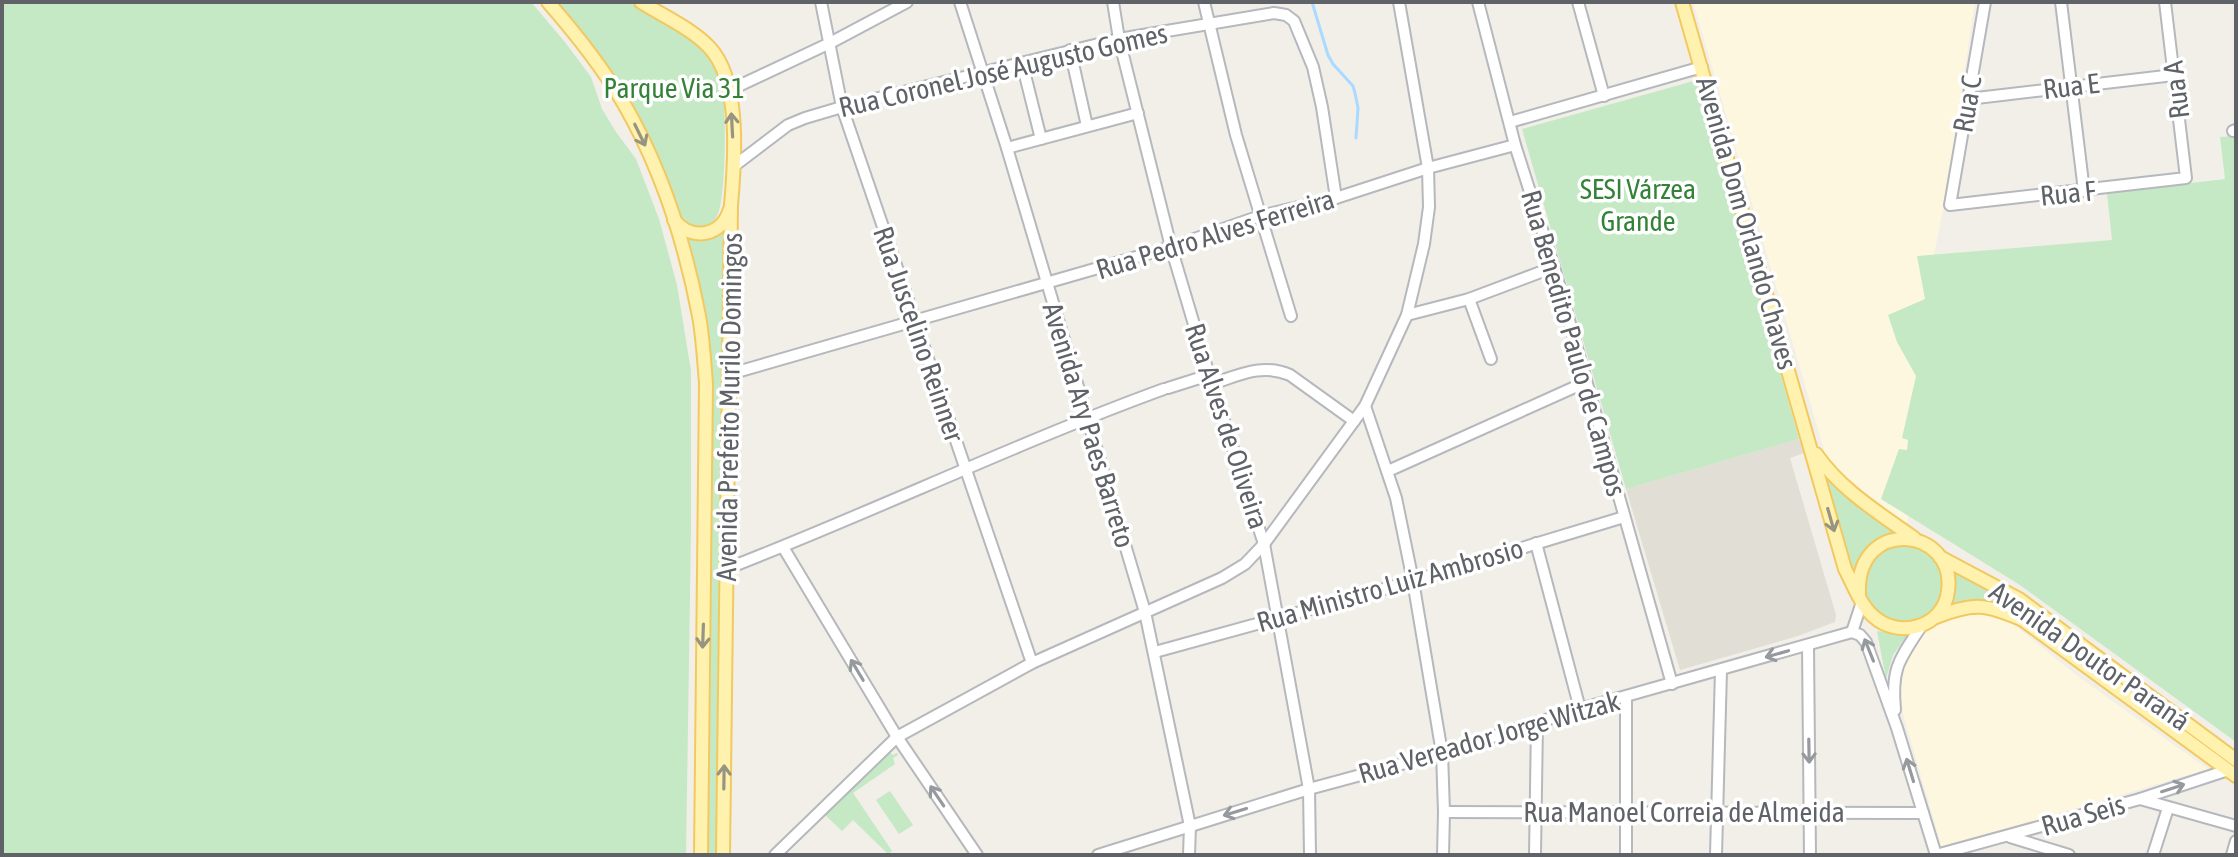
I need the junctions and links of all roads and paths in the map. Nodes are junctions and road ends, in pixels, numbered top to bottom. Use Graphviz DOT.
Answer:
graph roads {
  1 [pos="641,2"];
  2 [pos="821,2"];
  3 [pos="907,2"];
  4 [pos="960,2"];
  5 [pos="1113,2"];
  6 [pos="1204,2"];
  7 [pos="1399,2"];
  8 [pos="1478,2"];
  9 [pos="1578,2"];
  10 [pos="1682,2"];
  11 [pos="1985,2"];
  12 [pos="2061,2"];
  13 [pos="2165,2"];
  14 [pos="552,5"];
  15 [pos="1207,23"];
  16 [pos="1119,39"];
  17 [pos="830,43"];
  18 [pos="1070,50"];
  19 [pos="1022,63"];
  20 [pos="1702,67"];
  21 [pos="983,74"];
  22 [pos="2174,75"];
  23 [pos="2071,86"];
  24 [pos="730,90"];
  25 [pos="1604,96"];
  26 [pos="1968,99"];
  27 [pos="842,107"];
  28 [pos="1138,113"];
  29 [pos="1510,122"];
  30 [pos="1087,126"];
  31 [pos="1041,139"];
  32 [pos="1515,145"];
  33 [pos="1007,148"];
  34 [pos="734,166"];
  35 [pos="1428,168"];
  36 [pos="2186,178"];
  37 [pos="2084,191"];
  38 [pos="1336,198"];
  39 [pos="731,205"];
  40 [pos="1950,205"];
  41 [pos="1260,216"];
  42 [pos="673,217"];
  43 [pos="1171,247"];
  44 [pos="1554,267"];
  45 [pos="1046,283"];
  46 [pos="1469,299"];
  47 [pos="1407,315"];
  48 [pos="1291,316"];
  49 [pos="914,323"];
  50 [pos="1491,359"];
  51 [pos="730,374"];
  52 [pos="1210,380"];
  53 [pos="1586,382"];
  54 [pos="1365,406"];
  55 [pos="1088,416"];
  56 [pos="1354,421"];
  57 [pos="1810,443"];
  58 [pos="966,469"];
  59 [pos="1388,471"];
  60 [pos="1624,517"];
  61 [pos="1917,541"];
  62 [pos="1536,543"];
  63 [pos="1264,544"];
  64 [pos="783,547"];
  65 [pos="1940,557"];
  66 [pos="726,569"];
  67 [pos="1413,581"];
  68 [pos="1860,599"];
  69 [pos="1145,612"];
  70 [pos="1279,618"];
  71 [pos="1928,622"];
  72 [pos="1852,632"];
  73 [pos="1808,645"];
  74 [pos="1155,652"];
  75 [pos="1032,663"];
  76 [pos="1721,670"];
  77 [pos="1672,684"];
  78 [pos="1626,697"];
  79 [pos="1580,709"];
  80 [pos="1537,723"];
  81 [pos="1897,728"];
  82 [pos="897,737"];
  83 [pos="1442,753"];
  84 [pos="2233,769"];
  85 [pos="1309,789"];
  86 [pos="2140,799"];
  87 [pos="2168,808"];
  88 [pos="1627,811"];
  89 [pos="1717,811"];
  90 [pos="1444,812"];
  91 [pos="1536,812"];
  92 [pos="1810,812"];
  93 [pos="1923,813"];
  94 [pos="1190,826"];
  95 [pos="2236,826"];
  96 [pos="2009,837"];
  97 [pos="2236,841"];
  98 [pos="701,855"];
  99 [pos="723,855"];
  100 [pos="775,855"];
  101 [pos="977,855"];
  102 [pos="1098,855"];
  103 [pos="1189,855"];
  104 [pos="1310,855"];
  105 [pos="1443,855"];
  106 [pos="1535,855"];
  107 [pos="1626,855"];
  108 [pos="1716,855"];
  109 [pos="1810,855"];
  110 [pos="1936,855"];
  111 [pos="2069,855"];
  112 [pos="2153,855"];
  113 [pos="2232,855"];
  1 -- 24 [label="main road, Avenida Prefeito Murilo Domingos"];
  2 -- 17 [label="street, Rua Juscelino Reinner"];
  3 -- 17 [label="street"];
  4 -- 21 [label="street, Avenida Ary Paes Barreto"];
  5 -- 16 [label="street, Rua Alves de Oliveira"];
  6 -- 15 [label="street"];
  7 -- 35 [label="street"];
  8 -- 29 [label="street, Rua Benedito Paulo de Campos"];
  9 -- 25 [label="street"];
  10 -- 20 [label="main road, Avenida Dom Orlando Chaves"];
  11 -- 26 [label="street, Rua C"];
  12 -- 23 [label="street"];
  13 -- 22 [label="street, Rua A"];
  14 -- 42 [label="main road, Avenida Prefeito Murilo Domingos, one-way"];
  15 -- 16 [label="street, Rua Coronel José Augusto Gomes"];
  15 -- 38 [label="street, Rua Coronel José Augusto Gomes"];
  15 -- 41 [label="street"];
  16 -- 18 [label="street, Rua Coronel José Augusto Gomes"];
  16 -- 28 [label="street, Rua Alves de Oliveira"];
  17 -- 24 [label="street"];
  17 -- 27 [label="street, Rua Juscelino Reinner"];
  18 -- 19 [label="street, Rua Coronel José Augusto Gomes"];
  18 -- 30 [label="street"];
  19 -- 21 [label="street, Rua Coronel José Augusto Gomes"];
  19 -- 31 [label="street"];
  20 -- 25 [label="street"];
  20 -- 57 [label="main road, Avenida Dom Orlando Chaves"];
  21 -- 27 [label="street, Rua Coronel José Augusto Gomes"];
  21 -- 33 [label="street, Avenida Ary Paes Barreto"];
  22 -- 23 [label="street, Rua E"];
  22 -- 36 [label="street, Rua A"];
  23 -- 26 [label="street, Rua E"];
  23 -- 37 [label="street"];
  34 -- 24 [label="main road, Avenida Prefeito Murilo Domingos, one-way"];
  25 -- 29 [label="street"];
  26 -- 40 [label="street, Rua C"];
  27 -- 34 [label="street, Rua Coronel José Augusto Gomes"];
  27 -- 49 [label="street, Rua Juscelino Reinner"];
  28 -- 30 [label="street"];
  28 -- 43 [label="street, Rua Alves de Oliveira"];
  29 -- 32 [label="street, Rua Benedito Paulo de Campos"];
  30 -- 31 [label="street"];
  31 -- 33 [label="street"];
  32 -- 35 [label="street, Rua Pedro Alves Ferreira"];
  32 -- 44 [label="street, Rua Benedito Paulo de Campos"];
  33 -- 45 [label="street, Avenida Ary Paes Barreto"];
  34 -- 39 [label="main road, Avenida Prefeito Murilo Domingos"];
  35 -- 38 [label="street, Rua Pedro Alves Ferreira"];
  35 -- 47 [label="street"];
  36 -- 37 [label="street, Rua F"];
  37 -- 40 [label="street, Rua F"];
  38 -- 41 [label="street, Rua Pedro Alves Ferreira"];
  39 -- 42 [label="main road"];
  39 -- 51 [label="main road, Avenida Prefeito Murilo Domingos"];
  41 -- 43 [label="street, Rua Pedro Alves Ferreira"];
  41 -- 48 [label="street"];
  42 -- 98 [label="main road, Avenida Prefeito Murilo Domingos, one-way"];
  43 -- 45 [label="street, Rua Pedro Alves Ferreira"];
  43 -- 52 [label="street, Rua Alves de Oliveira"];
  44 -- 46 [label="street"];
  44 -- 53 [label="street, Rua Benedito Paulo de Campos"];
  45 -- 49 [label="street, Rua Pedro Alves Ferreira"];
  45 -- 55 [label="street, Avenida Ary Paes Barreto"];
  46 -- 47 [label="street"];
  46 -- 50 [label="street"];
  47 -- 54 [label="street"];
  49 -- 51 [label="street, Rua Pedro Alves Ferreira"];
  49 -- 58 [label="street, Rua Juscelino Reinner"];
  51 -- 66 [label="main road, Avenida Prefeito Murilo Domingos"];
  52 -- 55 [label="street"];
  52 -- 56 [label="street"];
  52 -- 63 [label="street, Rua Alves de Oliveira"];
  53 -- 59 [label="street"];
  53 -- 60 [label="street, Rua Benedito Paulo de Campos"];
  54 -- 56 [label="street"];
  54 -- 59 [label="street"];
  55 -- 58 [label="street"];
  55 -- 69 [label="street, Avenida Ary Paes Barreto"];
  56 -- 63 [label="street"];
  57 -- 61 [label="main road, Avenida Dom Orlando Chaves"];
  57 -- 68 [label="main road, Avenida Dom Orlando Chaves, one-way"];
  58 -- 64 [label="street"];
  58 -- 75 [label="street, Rua Juscelino Reinner"];
  59 -- 67 [label="street"];
  60 -- 62 [label="street, Rua Ministro Luiz Ambrosio"];
  60 -- 77 [label="street, Rua Benedito Paulo de Campos"];
  61 -- 65 [label="main road"];
  61 -- 68 [label="main road"];
  62 -- 67 [label="street, Rua Ministro Luiz Ambrosio"];
  62 -- 79 [label="street"];
  63 -- 69 [label="street"];
  63 -- 70 [label="street, Rua Alves de Oliveira"];
  64 -- 66 [label="street"];
  82 -- 64 [label="street, one-way"];
  65 -- 71 [label="main road"];
  65 -- 84 [label="main road, Avenida Doutor Paraná"];
  99 -- 66 [label="main road, Avenida Prefeito Murilo Domingos, one-way"];
  67 -- 70 [label="street, Rua Ministro Luiz Ambrosio"];
  67 -- 83 [label="street"];
  68 -- 71 [label="main road"];
  68 -- 72 [label="street"];
  69 -- 74 [label="street, Avenida Ary Paes Barreto"];
  69 -- 75 [label="street"];
  70 -- 74 [label="street, Rua Ministro Luiz Ambrosio"];
  70 -- 85 [label="street, Rua Alves de Oliveira"];
  71 -- 81 [label="street"];
  71 -- 84 [label="main road, Avenida Doutor Paraná"];
  72 -- 73 [label="street, Rua Vereador Jorge Witzak"];
  81 -- 72 [label="street, one-way"];
  73 -- 76 [label="street, Rua Vereador Jorge Witzak, one-way"];
  73 -- 92 [label="street, one-way"];
  74 -- 94 [label="street, Avenida Ary Paes Barreto"];
  75 -- 82 [label="street"];
  76 -- 77 [label="street, Rua Vereador Jorge Witzak"];
  76 -- 89 [label="street"];
  77 -- 78 [label="street, Rua Vereador Jorge Witzak"];
  78 -- 79 [label="street, Rua Vereador Jorge Witzak"];
  78 -- 88 [label="street"];
  79 -- 80 [label="street, Rua Vereador Jorge Witzak"];
  80 -- 83 [label="street, Rua Vereador Jorge Witzak"];
  80 -- 91 [label="street"];
  93 -- 81 [label="street, one-way"];
  82 -- 100 [label="street"];
  101 -- 82 [label="street, one-way"];
  83 -- 85 [label="street, Rua Vereador Jorge Witzak"];
  83 -- 90 [label="street"];
  86 -- 84 [label="street, Rua Seis, one-way"];
  85 -- 94 [label="street, Rua Vereador Jorge Witzak, one-way"];
  85 -- 104 [label="street, Rua Alves de Oliveira"];
  86 -- 87 [label="street"];
  86 -- 96 [label="street, Rua Seis"];
  87 -- 95 [label="street"];
  87 -- 112 [label="street"];
  88 -- 89 [label="street, Rua Manoel Correia de Almeida"];
  88 -- 91 [label="street, Rua Manoel Correia de Almeida"];
  88 -- 107 [label="street"];
  89 -- 92 [label="street, Rua Manoel Correia de Almeida"];
  89 -- 108 [label="street"];
  90 -- 91 [label="street, Rua Manoel Correia de Almeida"];
  90 -- 105 [label="street"];
  91 -- 106 [label="street"];
  92 -- 93 [label="street, Rua Manoel Correia de Almeida"];
  92 -- 109 [label="street"];
  93 -- 110 [label="street"];
  94 -- 102 [label="street, Rua Vereador Jorge Witzak"];
  94 -- 103 [label="street, Avenida Ary Paes Barreto"];
  96 -- 110 [label="street, Rua Seis"];
  96 -- 111 [label="street"];
  97 -- 113 [label="street"];
}
